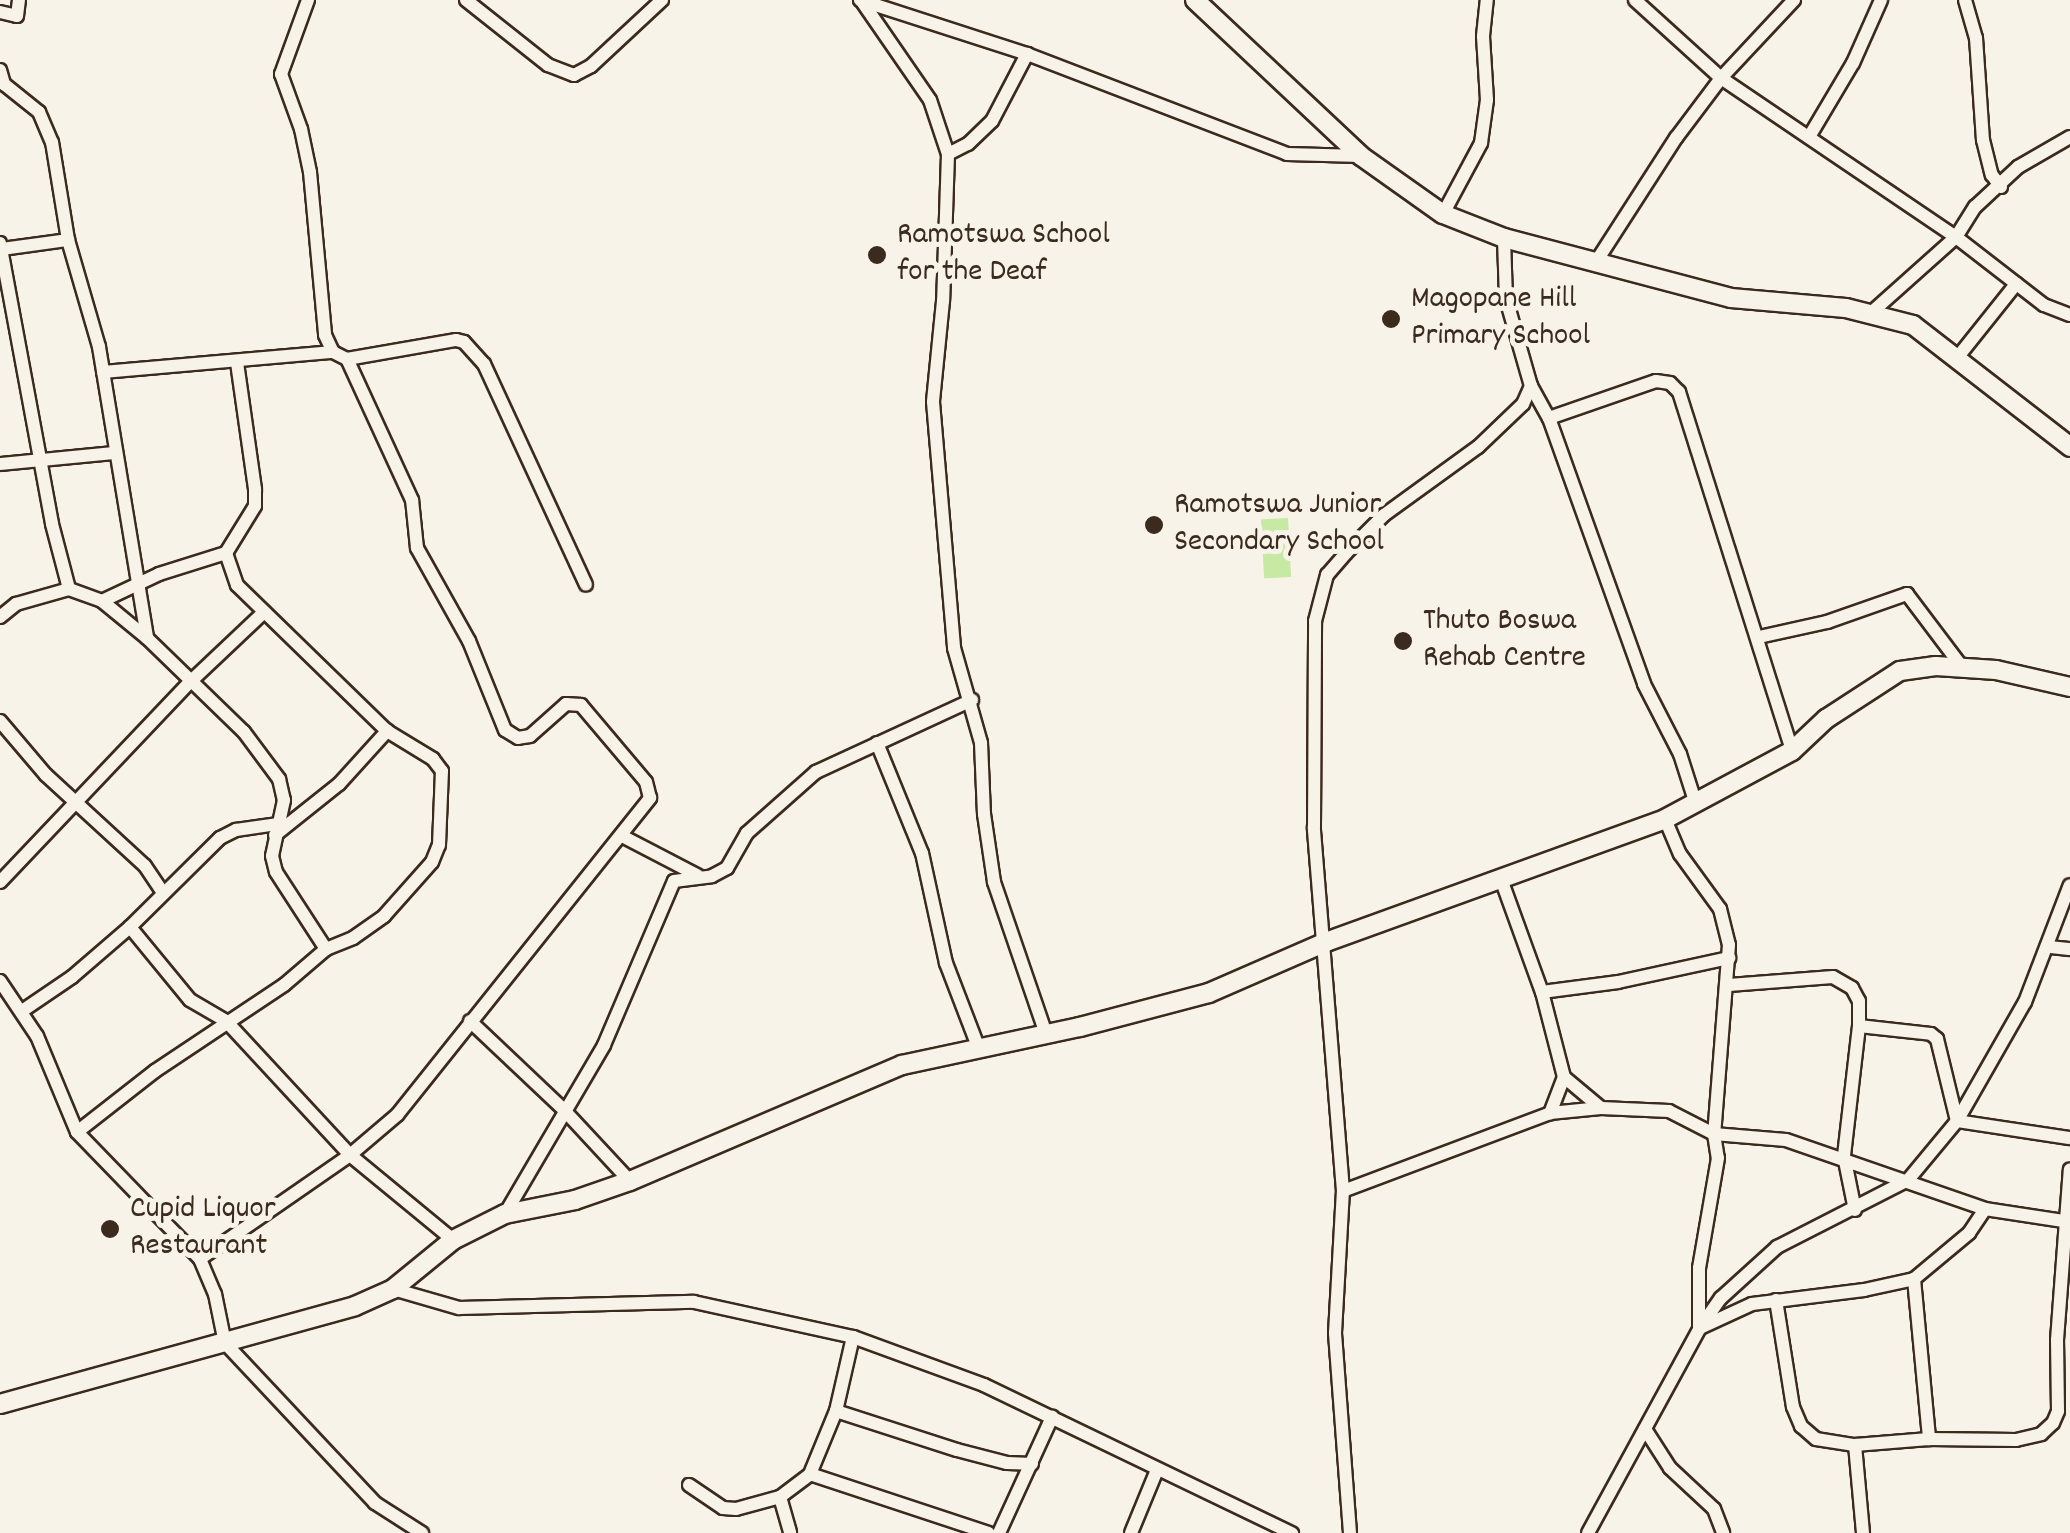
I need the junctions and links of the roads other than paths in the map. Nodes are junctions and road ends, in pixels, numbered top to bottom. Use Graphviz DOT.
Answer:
graph roads {
  1 [pos="19,0"];
  2 [pos="308,0"];
  3 [pos="466,0"];
  4 [pos="662,0"];
  5 [pos="861,0"];
  6 [pos="1195,0"];
  7 [pos="1487,0"];
  8 [pos="1636,0"];
  9 [pos="1794,0"];
  10 [pos="1881,0"];
  11 [pos="1965,0"];
  12 [pos="0,12"];
  13 [pos="1027,54"];
  14 [pos="1722,78"];
  15 [pos="2,81"];
  16 [pos="1809,137"];
  17 [pos="2070,137"];
  18 [pos="948,154"];
  19 [pos="1361,156"];
  20 [pos="2001,187"];
  21 [pos="1443,214"];
  22 [pos="1504,238"];
  23 [pos="1956,238"];
  24 [pos="68,240"];
  25 [pos="1,246"];
  26 [pos="1596,262"];
  27 [pos="2016,284"];
  28 [pos="1872,312"];
  29 [pos="2070,315"];
  30 [pos="333,352"];
  31 [pos="1957,358"];
  32 [pos="347,359"];
  33 [pos="236,363"];
  34 [pos="103,372"];
  35 [pos="1531,386"];
  36 [pos="1549,418"];
  37 [pos="2070,447"];
  38 [pos="115,453"];
  39 [pos="40,460"];
  40 [pos="0,464"];
  41 [pos="226,553"];
  42 [pos="586,585"];
  43 [pos="141,586"];
  44 [pos="69,589"];
  45 [pos="102,601"];
  46 [pos="264,612"];
  47 [pos="0,617"];
  48 [pos="1759,637"];
  49 [pos="147,638"];
  50 [pos="1962,667"];
  51 [pos="190,682"];
  52 [pos="2070,687"];
  53 [pos="972,700"];
  54 [pos="0,722"];
  55 [pos="387,731"];
  56 [pos="877,743"];
  57 [pos="1792,750"];
  58 [pos="76,803"];
  59 [pos="1696,804"];
  60 [pos="1666,819"];
  61 [pos="276,829"];
  62 [pos="622,836"];
  63 [pos="3,872"];
  64 [pos="697,875"];
  65 [pos="1501,880"];
  66 [pos="2070,885"];
  67 [pos="162,891"];
  68 [pos="130,927"];
  69 [pos="1326,942"];
  70 [pos="2050,947"];
  71 [pos="326,949"];
  72 [pos="2070,949"];
  73 [pos="1729,958"];
  74 [pos="0,981"];
  75 [pos="1729,985"];
  76 [pos="1542,992"];
  77 [pos="22,1012"];
  78 [pos="470,1020"];
  79 [pos="226,1021"];
  80 [pos="1859,1026"];
  81 [pos="1046,1034"];
  82 [pos="979,1050"];
  83 [pos="1564,1077"];
  84 [pos="1601,1108"];
  85 [pos="564,1110"];
  86 [pos="1550,1114"];
  87 [pos="1957,1121"];
  88 [pos="78,1132"];
  89 [pos="1714,1134"];
  90 [pos="2069,1138"];
  91 [pos="2070,1146"];
  92 [pos="350,1155"];
  93 [pos="1844,1156"];
  94 [pos="2070,1169"];
  95 [pos="1908,1180"];
  96 [pos="630,1181"];
  97 [pos="1343,1191"];
  98 [pos="1985,1209"];
  99 [pos="1855,1210"];
  100 [pos="505,1214"];
  101 [pos="2068,1222"];
  102 [pos="453,1240"];
  103 [pos="200,1259"];
  104 [pos="1914,1278"];
  105 [pos="393,1289"];
  106 [pos="1776,1300"];
  107 [pos="1699,1328"];
  108 [pos="854,1337"];
  109 [pos="2063,1340"];
  110 [pos="226,1343"];
  111 [pos="0,1404"];
  112 [pos="836,1412"];
  113 [pos="1052,1417"];
  114 [pos="1645,1429"];
  115 [pos="1928,1440"];
  116 [pos="1855,1445"];
  117 [pos="1032,1464"];
  118 [pos="1157,1470"];
  119 [pos="810,1474"];
  120 [pos="688,1486"];
  121 [pos="780,1498"];
  122 [pos="422,1533"];
  123 [pos="790,1533"];
  124 [pos="988,1533"];
  125 [pos="999,1533"];
  126 [pos="1131,1533"];
  127 [pos="1292,1533"];
  128 [pos="1350,1533"];
  129 [pos="1588,1533"];
  130 [pos="1724,1533"];
  131 [pos="1863,1533"];
  1 -- 12 [label="street"];
  2 -- 30 [label="street"];
  3 -- 4 [label="street"];
  5 -- 13 [label="street"];
  5 -- 18 [label="street"];
  6 -- 19 [label="street"];
  7 -- 21 [label="street"];
  8 -- 14 [label="street"];
  9 -- 14 [label="street"];
  10 -- 16 [label="street"];
  11 -- 20 [label="street"];
  13 -- 18 [label="street"];
  13 -- 19 [label="street"];
  14 -- 16 [label="street"];
  14 -- 26 [label="street"];
  15 -- 24 [label="street"];
  16 -- 23 [label="street"];
  17 -- 20 [label="street"];
  18 -- 53 [label="street"];
  19 -- 21 [label="street"];
  20 -- 23 [label="street"];
  21 -- 22 [label="street"];
  22 -- 26 [label="street"];
  22 -- 35 [label="street"];
  23 -- 27 [label="street"];
  23 -- 28 [label="street"];
  24 -- 25 [label="street"];
  24 -- 34 [label="street"];
  25 -- 39 [label="street"];
  26 -- 28 [label="street"];
  27 -- 29 [label="street"];
  27 -- 31 [label="street"];
  28 -- 31 [label="street"];
  30 -- 32 [label="street"];
  30 -- 33 [label="street"];
  31 -- 37 [label="street"];
  32 -- 42 [label="street"];
  32 -- 62 [label="street"];
  33 -- 34 [label="street"];
  33 -- 41 [label="street"];
  34 -- 38 [label="street"];
  35 -- 36 [label="street"];
  35 -- 69 [label="street"];
  36 -- 48 [label="street"];
  36 -- 59 [label="street"];
  38 -- 39 [label="street"];
  38 -- 43 [label="street"];
  39 -- 40 [label="street"];
  39 -- 44 [label="street"];
  41 -- 43 [label="street"];
  41 -- 46 [label="street"];
  43 -- 45 [label="street"];
  43 -- 49 [label="street"];
  44 -- 45 [label="street"];
  44 -- 47 [label="street"];
  45 -- 49 [label="street"];
  46 -- 51 [label="street"];
  46 -- 55 [label="street"];
  48 -- 50 [label="street"];
  48 -- 57 [label="street"];
  49 -- 51 [label="street"];
  50 -- 52 [label="street"];
  50 -- 57 [label="street"];
  51 -- 58 [label="street"];
  51 -- 61 [label="street"];
  53 -- 56 [label="street"];
  53 -- 81 [label="street"];
  54 -- 58 [label="street"];
  55 -- 61 [label="street"];
  55 -- 71 [label="street"];
  56 -- 64 [label="street"];
  56 -- 82 [label="street"];
  57 -- 59 [label="street"];
  58 -- 63 [label="street"];
  58 -- 67 [label="street"];
  59 -- 60 [label="street"];
  60 -- 65 [label="street"];
  60 -- 73 [label="street"];
  61 -- 67 [label="street"];
  61 -- 71 [label="street"];
  62 -- 64 [label="street"];
  62 -- 78 [label="street"];
  64 -- 85 [label="street"];
  65 -- 69 [label="street"];
  65 -- 76 [label="street"];
  66 -- 70 [label="street"];
  67 -- 68 [label="street"];
  68 -- 77 [label="street"];
  68 -- 79 [label="street"];
  69 -- 81 [label="street"];
  69 -- 97 [label="street"];
  70 -- 72 [label="street"];
  70 -- 87 [label="street"];
  71 -- 79 [label="street"];
  73 -- 75 [label="street"];
  73 -- 76 [label="street"];
  74 -- 77 [label="street"];
  75 -- 80 [label="street"];
  75 -- 89 [label="street"];
  76 -- 83 [label="street"];
  77 -- 88 [label="street"];
  78 -- 85 [label="street"];
  78 -- 92 [label="street"];
  79 -- 88 [label="street"];
  79 -- 92 [label="street"];
  80 -- 87 [label="street"];
  80 -- 93 [label="street"];
  81 -- 82 [label="street"];
  82 -- 96 [label="street"];
  83 -- 84 [label="street"];
  83 -- 86 [label="street"];
  84 -- 86 [label="street"];
  84 -- 89 [label="street"];
  85 -- 96 [label="street"];
  85 -- 100 [label="street"];
  86 -- 97 [label="street"];
  87 -- 90 [label="street"];
  87 -- 95 [label="street"];
  88 -- 103 [label="street"];
  89 -- 93 [label="street"];
  89 -- 107 [label="street"];
  90 -- 91 [label="street"];
  92 -- 102 [label="street"];
  92 -- 103 [label="street"];
  93 -- 95 [label="street"];
  93 -- 99 [label="street"];
  94 -- 101 [label="street"];
  95 -- 98 [label="street"];
  95 -- 99 [label="street"];
  96 -- 100 [label="street"];
  97 -- 128 [label="street"];
  98 -- 101 [label="street"];
  98 -- 104 [label="street"];
  99 -- 107 [label="street"];
  100 -- 102 [label="street"];
  101 -- 109 [label="street"];
  102 -- 105 [label="street"];
  103 -- 110 [label="street"];
  104 -- 106 [label="street"];
  104 -- 115 [label="street"];
  105 -- 108 [label="street"];
  105 -- 110 [label="street"];
  106 -- 107 [label="street"];
  106 -- 116 [label="street"];
  107 -- 114 [label="street"];
  108 -- 112 [label="street"];
  108 -- 113 [label="street"];
  109 -- 115 [label="street"];
  110 -- 111 [label="street"];
  110 -- 122 [label="street"];
  112 -- 117 [label="street"];
  112 -- 119 [label="street"];
  113 -- 117 [label="street"];
  113 -- 118 [label="street"];
  114 -- 129 [label="street"];
  114 -- 130 [label="street"];
  115 -- 116 [label="street"];
  116 -- 131 [label="street"];
  117 -- 125 [label="street"];
  118 -- 126 [label="street"];
  118 -- 127 [label="street"];
  119 -- 121 [label="street"];
  119 -- 124 [label="street"];
  120 -- 121 [label="street"];
  121 -- 123 [label="street"];
}
